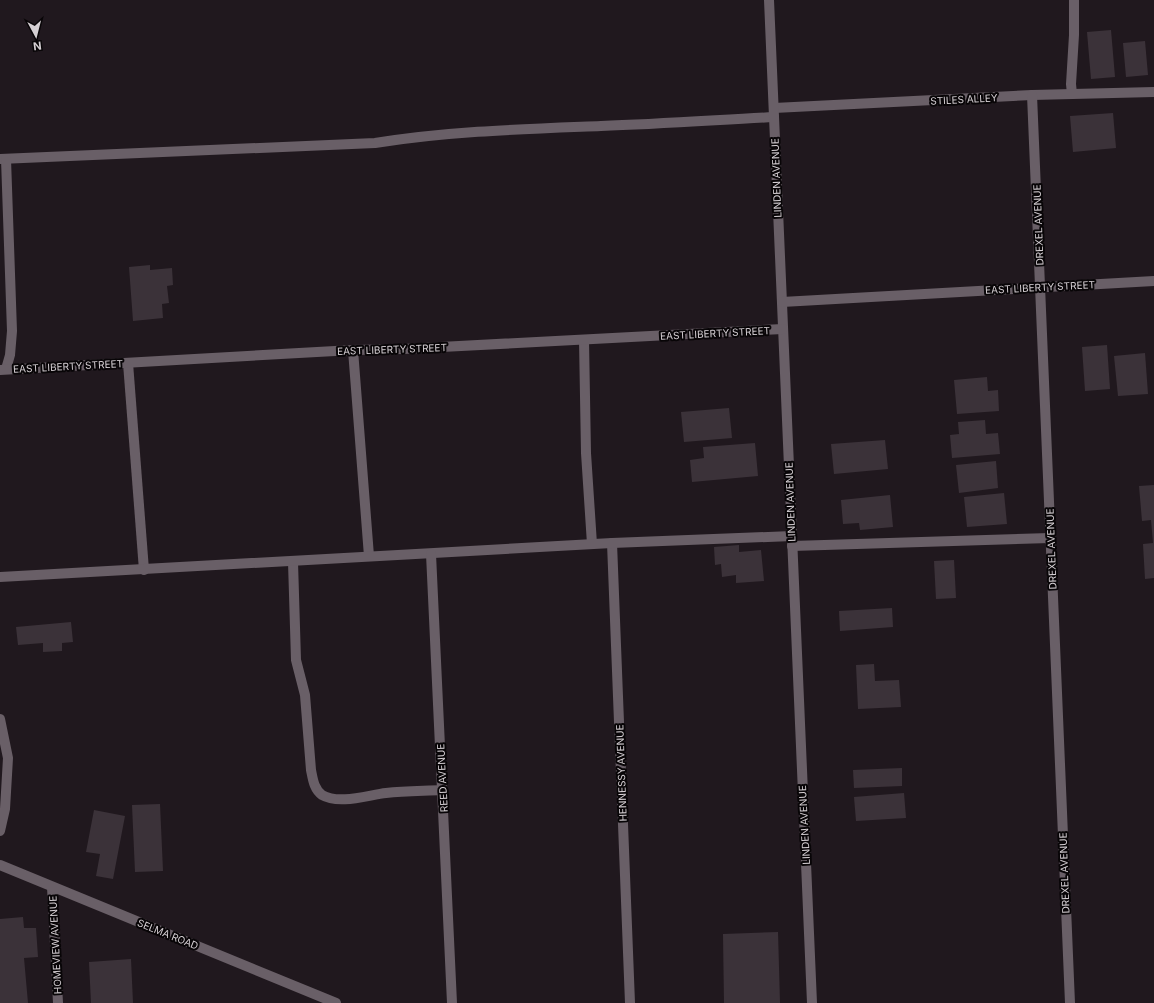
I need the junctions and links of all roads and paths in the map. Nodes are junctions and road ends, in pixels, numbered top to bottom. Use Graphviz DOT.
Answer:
graph roads {
  1 [pos="769,0"];
  2 [pos="1074,0"];
  3 [pos="1154,92"];
  4 [pos="1072,94"];
  5 [pos="1032,95"];
  6 [pos="774,112"];
  7 [pos="3,159"];
  8 [pos="1154,281"];
  9 [pos="1040,287"];
  10 [pos="782,302"];
  11 [pos="783,329"];
  12 [pos="584,340"];
  13 [pos="352,350"];
  14 [pos="128,363"];
  15 [pos="3,370"];
  16 [pos="1050,538"];
  17 [pos="792,541"];
  18 [pos="612,543"];
  19 [pos="592,544"];
  20 [pos="431,554"];
  21 [pos="369,556"];
  22 [pos="293,562"];
  23 [pos="144,570"];
  24 [pos="0,578"];
  25 [pos="0,718"];
  26 [pos="442,790"];
  27 [pos="0,831"];
  28 [pos="0,865"];
  29 [pos="52,886"];
  30 [pos="58,1003"];
  31 [pos="336,1003"];
  32 [pos="452,1003"];
  33 [pos="630,1003"];
  34 [pos="812,1003"];
  35 [pos="1070,1003"];
  1 -- 6 [label="street, LINDEN AVENUE"];
  2 -- 4 [label="street"];
  3 -- 4 [label="street, STILES ALLEY"];
  4 -- 5 [label="street, STILES ALLEY"];
  5 -- 6 [label="street, STILES ALLEY"];
  5 -- 9 [label="street, DREXEL AVENUE"];
  6 -- 7 [label="street, STILES ALLEY"];
  6 -- 10 [label="street, LINDEN AVENUE"];
  7 -- 15 [label="street"];
  8 -- 9 [label="street, EAST LIBERTY STREET"];
  9 -- 10 [label="street, EAST LIBERTY STREET"];
  9 -- 16 [label="street, DREXEL AVENUE"];
  10 -- 11 [label="street, LINDEN AVENUE"];
  11 -- 12 [label="street, EAST LIBERTY STREET"];
  11 -- 17 [label="street, LINDEN AVENUE"];
  12 -- 13 [label="street, EAST LIBERTY STREET"];
  12 -- 19 [label="street"];
  13 -- 14 [label="street, EAST LIBERTY STREET"];
  13 -- 21 [label="street"];
  14 -- 15 [label="street, EAST LIBERTY STREET"];
  14 -- 23 [label="street"];
  16 -- 17 [label="street"];
  16 -- 35 [label="street, DREXEL AVENUE"];
  17 -- 18 [label="street"];
  17 -- 34 [label="street, LINDEN AVENUE"];
  18 -- 19 [label="street"];
  18 -- 33 [label="street, HENNESSY AVENUE"];
  19 -- 20 [label="street"];
  20 -- 21 [label="street"];
  20 -- 26 [label="street, REED AVENUE"];
  21 -- 22 [label="street"];
  22 -- 23 [label="street"];
  22 -- 26 [label="street"];
  23 -- 24 [label="street"];
  25 -- 27 [label="street"];
  26 -- 32 [label="street, REED AVENUE"];
  28 -- 29 [label="street, SELMA ROAD"];
  29 -- 30 [label="street, HOMEVIEW AVENUE"];
  29 -- 31 [label="street, SELMA ROAD"];
}
